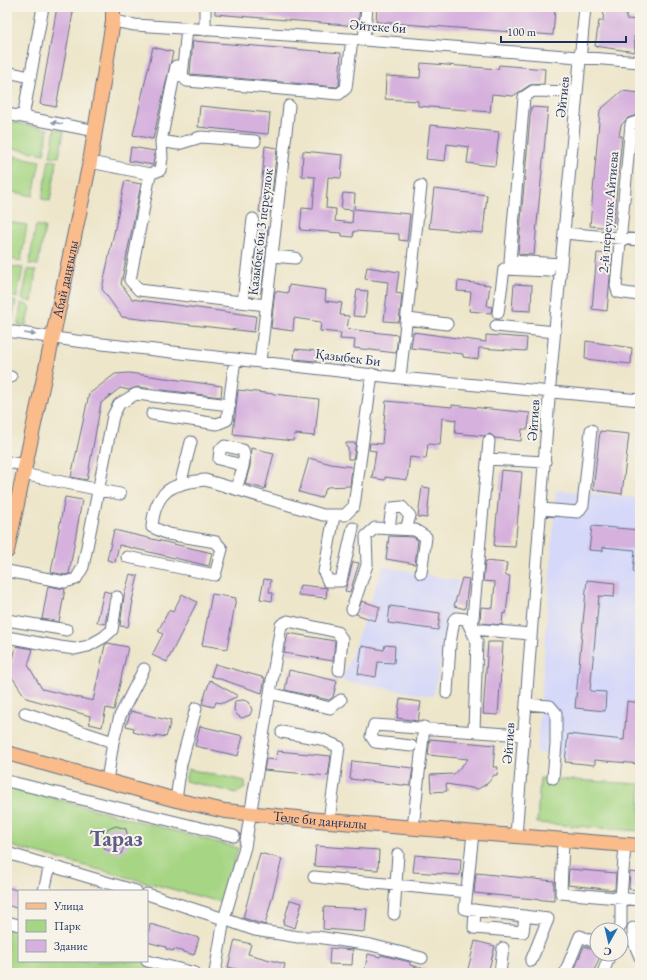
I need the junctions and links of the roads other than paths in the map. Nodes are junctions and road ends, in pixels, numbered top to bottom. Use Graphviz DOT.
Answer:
graph roads {
  1 [pos="43,7"];
  2 [pos="113,7"];
  3 [pos="206,7"];
  4 [pos="367,7"];
  5 [pos="586,7"];
  6 [pos="113,22"];
  7 [pos="187,29"];
  8 [pos="206,30"];
  9 [pos="352,39"];
  10 [pos="364,40"];
  11 [pos="581,57"];
  12 [pos="640,62"];
  13 [pos="176,66"];
  14 [pos="7,72"];
  15 [pos="30,77"];
  16 [pos="577,92"];
  17 [pos="289,106"];
  18 [pos="7,114"];
  19 [pos="23,117"];
  20 [pos="640,121"];
  21 [pos="96,131"];
  22 [pos="255,140"];
  23 [pos="162,141"];
  24 [pos="90,162"];
  25 [pos="150,174"];
  26 [pos="421,186"];
  27 [pos="253,219"];
  28 [pos="564,233"];
  29 [pos="621,239"];
  30 [pos="640,240"];
  31 [pos="272,256"];
  32 [pos="295,258"];
  33 [pos="560,268"];
  34 [pos="639,295"];
  35 [pos="243,302"];
  36 [pos="266,305"];
  37 [pos="498,313"];
  38 [pos="408,319"];
  39 [pos="447,324"];
  40 [pos="496,326"];
  41 [pos="7,331"];
  42 [pos="555,332"];
  43 [pos="53,338"];
  44 [pos="235,359"];
  45 [pos="260,362"];
  46 [pos="372,374"];
  47 [pos="400,378"];
  48 [pos="550,392"];
  49 [pos="640,400"];
  50 [pos="230,405"];
  51 [pos="152,414"];
  52 [pos="590,430"];
  53 [pos="489,441"];
  54 [pos="191,442"];
  55 [pos="488,459"];
  56 [pos="7,462"];
  57 [pos="545,462"];
  58 [pos="242,465"];
  59 [pos="24,470"];
  60 [pos="180,484"];
  61 [pos="98,489"];
  62 [pos="236,489"];
  63 [pos="120,494"];
  64 [pos="541,509"];
  65 [pos="340,516"];
  66 [pos="389,527"];
  67 [pos="353,528"];
  68 [pos="406,529"];
  69 [pos="366,536"];
  70 [pos="349,548"];
  71 [pos="7,550"];
  72 [pos="329,551"];
  73 [pos="127,557"];
  74 [pos="7,572"];
  75 [pos="421,573"];
  76 [pos="117,597"];
  77 [pos="352,609"];
  78 [pos="7,620"];
  79 [pos="472,629"];
  80 [pos="67,630"];
  81 [pos="531,634"];
  82 [pos="7,637"];
  83 [pos="144,669"];
  84 [pos="339,670"];
  85 [pos="270,693"];
  86 [pos="447,693"];
  87 [pos="341,700"];
  88 [pos="526,704"];
  89 [pos="196,708"];
  90 [pos="25,713"];
  91 [pos="424,727"];
  92 [pos="474,731"];
  93 [pos="282,732"];
  94 [pos="523,735"];
  95 [pos="113,742"];
  96 [pos="411,746"];
  97 [pos="7,753"];
  98 [pos="553,778"];
  99 [pos="7,781"];
  100 [pos="107,781"];
  101 [pos="176,800"];
  102 [pos="250,813"];
  103 [pos="329,821"];
  104 [pos="413,828"];
  105 [pos="473,833"];
  106 [pos="234,836"];
  107 [pos="516,836"];
  108 [pos="562,840"];
  109 [pos="625,845"];
  110 [pos="640,846"];
  111 [pos="7,853"];
  112 [pos="398,854"];
  113 [pos="50,865"];
  114 [pos="314,877"];
  115 [pos="396,886"];
  116 [pos="44,890"];
  117 [pos="133,890"];
  118 [pos="467,892"];
  119 [pos="148,898"];
  120 [pos="620,898"];
  121 [pos="640,900"];
  122 [pos="475,910"];
  123 [pos="394,914"];
  124 [pos="525,916"];
  125 [pos="224,919"];
  126 [pos="7,922"];
  127 [pos="619,922"];
  128 [pos="18,925"];
  129 [pos="637,929"];
  130 [pos="589,940"];
  131 [pos="503,948"];
  132 [pos="640,957"];
  133 [pos="422,958"];
  134 [pos="148,961"];
  135 [pos="531,961"];
  136 [pos="607,962"];
  137 [pos="195,973"];
  138 [pos="215,973"];
  139 [pos="500,973"];
  140 [pos="565,973"];
  141 [pos="603,973"];
  1 -- 15 [label="street"];
  2 -- 6 [label="main road, Абай даңғылы"];
  3 -- 8 [label="street"];
  4 -- 10 [label="street"];
  5 -- 11 [label="street, Әйтиев"];
  6 -- 7 [label="street, Әйтеке би"];
  6 -- 21 [label="main road, Абай даңғылы"];
  7 -- 8 [label="street, Әйтеке би"];
  7 -- 9 [label="street"];
  8 -- 9 [label="street, Әйтеке би"];
  9 -- 10 [label="street, Әйтеке би"];
  10 -- 11 [label="street, Әйтеке би"];
  11 -- 12 [label="street, Әйтеке би"];
  11 -- 16 [label="street, Әйтиев"];
  13 -- 23 [label="street"];
  14 -- 15 [label="street"];
  15 -- 19 [label="street"];
  16 -- 28 [label="street, Әйтиев"];
  16 -- 33 [label="street"];
  17 -- 31 [label="street, Казыбек би 3 переулок"];
  18 -- 19 [label="street"];
  21 -- 19 [label="street, one-way"];
  20 -- 29 [label="street, 2-й переулок Айтиева"];
  21 -- 24 [label="main road, Абай даңғылы"];
  22 -- 23 [label="street"];
  23 -- 25 [label="street"];
  24 -- 25 [label="street"];
  24 -- 43 [label="main road, Абай даңғылы"];
  25 -- 35 [label="street"];
  26 -- 38 [label="street"];
  27 -- 35 [label="street"];
  28 -- 29 [label="street"];
  28 -- 33 [label="street, Әйтиев"];
  29 -- 30 [label="street"];
  29 -- 34 [label="street, 2-й переулок Айтиева"];
  31 -- 32 [label="street"];
  31 -- 36 [label="street, Казыбек би 3 переулок"];
  33 -- 37 [label="street"];
  33 -- 42 [label="street, Әйтиев"];
  35 -- 36 [label="street"];
  36 -- 45 [label="street, Казыбек би 3 переулок"];
  38 -- 39 [label="street"];
  38 -- 47 [label="street"];
  40 -- 42 [label="street"];
  41 -- 43 [label="street, Қазыбек Би, one-way"];
  42 -- 48 [label="street, Әйтиев"];
  43 -- 44 [label="street, Қазыбек Би"];
  43 -- 59 [label="main road, Абай даңғылы"];
  44 -- 45 [label="street, Қазыбек Би"];
  44 -- 50 [label="street"];
  45 -- 46 [label="street, Қазыбек Би"];
  46 -- 47 [label="street, Қазыбек Би"];
  46 -- 65 [label="street"];
  47 -- 48 [label="street, Қазыбек Би"];
  48 -- 49 [label="street, Қазыбек Би"];
  48 -- 57 [label="street, Әйтиев"];
  50 -- 51 [label="street"];
  50 -- 61 [label="street"];
  52 -- 64 [label="street"];
  53 -- 55 [label="street"];
  54 -- 60 [label="street"];
  55 -- 57 [label="street"];
  55 -- 79 [label="street"];
  56 -- 59 [label="street"];
  57 -- 64 [label="street, Әйтиев"];
  58 -- 62 [label="street"];
  59 -- 61 [label="street"];
  59 -- 71 [label="main road, Абай даңғылы"];
  60 -- 62 [label="street"];
  60 -- 73 [label="street"];
  61 -- 63 [label="street"];
  61 -- 74 [label="street"];
  62 -- 65 [label="street"];
  64 -- 81 [label="street, Әйтиев"];
  65 -- 67 [label="street"];
  65 -- 72 [label="street"];
  66 -- 68 [label="street"];
  66 -- 68 [label="street"];
  66 -- 69 [label="street"];
  67 -- 69 [label="street"];
  67 -- 70 [label="street"];
  68 -- 75 [label="street"];
  69 -- 77 [label="street"];
  70 -- 72 [label="street"];
  70 -- 72 [label="street"];
  76 -- 82 [label="street"];
  78 -- 80 [label="street"];
  79 -- 81 [label="street"];
  79 -- 86 [label="street"];
  79 -- 92 [label="street"];
  81 -- 88 [label="street, Әйтиев"];
  83 -- 95 [label="street"];
  84 -- 85 [label="street"];
  85 -- 87 [label="street"];
  85 -- 102 [label="street"];
  88 -- 94 [label="street, Әйтиев"];
  88 -- 98 [label="street"];
  89 -- 101 [label="street"];
  90 -- 95 [label="street"];
  91 -- 92 [label="street"];
  91 -- 96 [label="street"];
  91 -- 104 [label="street"];
  92 -- 94 [label="street"];
  93 -- 103 [label="street"];
  94 -- 107 [label="street, Әйтиев"];
  95 -- 100 [label="street"];
  97 -- 100 [label="main road, Төле би даңғылы"];
  99 -- 106 [label="street"];
  100 -- 101 [label="main road, Төле би даңғылы"];
  101 -- 102 [label="main road, Төле би даңғылы"];
  102 -- 103 [label="main road, Төле би даңғылы"];
  102 -- 125 [label="street"];
  103 -- 104 [label="main road, Төле би даңғылы"];
  104 -- 105 [label="main road, Төле би даңғылы"];
  105 -- 107 [label="main road, Төле би даңғылы"];
  105 -- 118 [label="street"];
  107 -- 108 [label="main road, Төле би даңғылы"];
  108 -- 109 [label="main road, Төле би даңғылы"];
  108 -- 120 [label="street"];
  109 -- 110 [label="main road, Төле би даңғылы"];
  109 -- 120 [label="street"];
  111 -- 113 [label="street"];
  112 -- 115 [label="street"];
  113 -- 116 [label="street"];
  113 -- 117 [label="street"];
  114 -- 115 [label="street"];
  115 -- 118 [label="street"];
  115 -- 123 [label="street"];
  118 -- 122 [label="street"];
  119 -- 125 [label="street"];
  120 -- 121 [label="street"];
  120 -- 127 [label="street"];
  122 -- 124 [label="street"];
  122 -- 124 [label="street"];
  124 -- 135 [label="street"];
  125 -- 133 [label="street"];
  125 -- 138 [label="street"];
  126 -- 128 [label="street"];
  129 -- 132 [label="street"];
  130 -- 140 [label="street"];
  131 -- 139 [label="street"];
  134 -- 137 [label="street"];
  136 -- 141 [label="street"];
}
